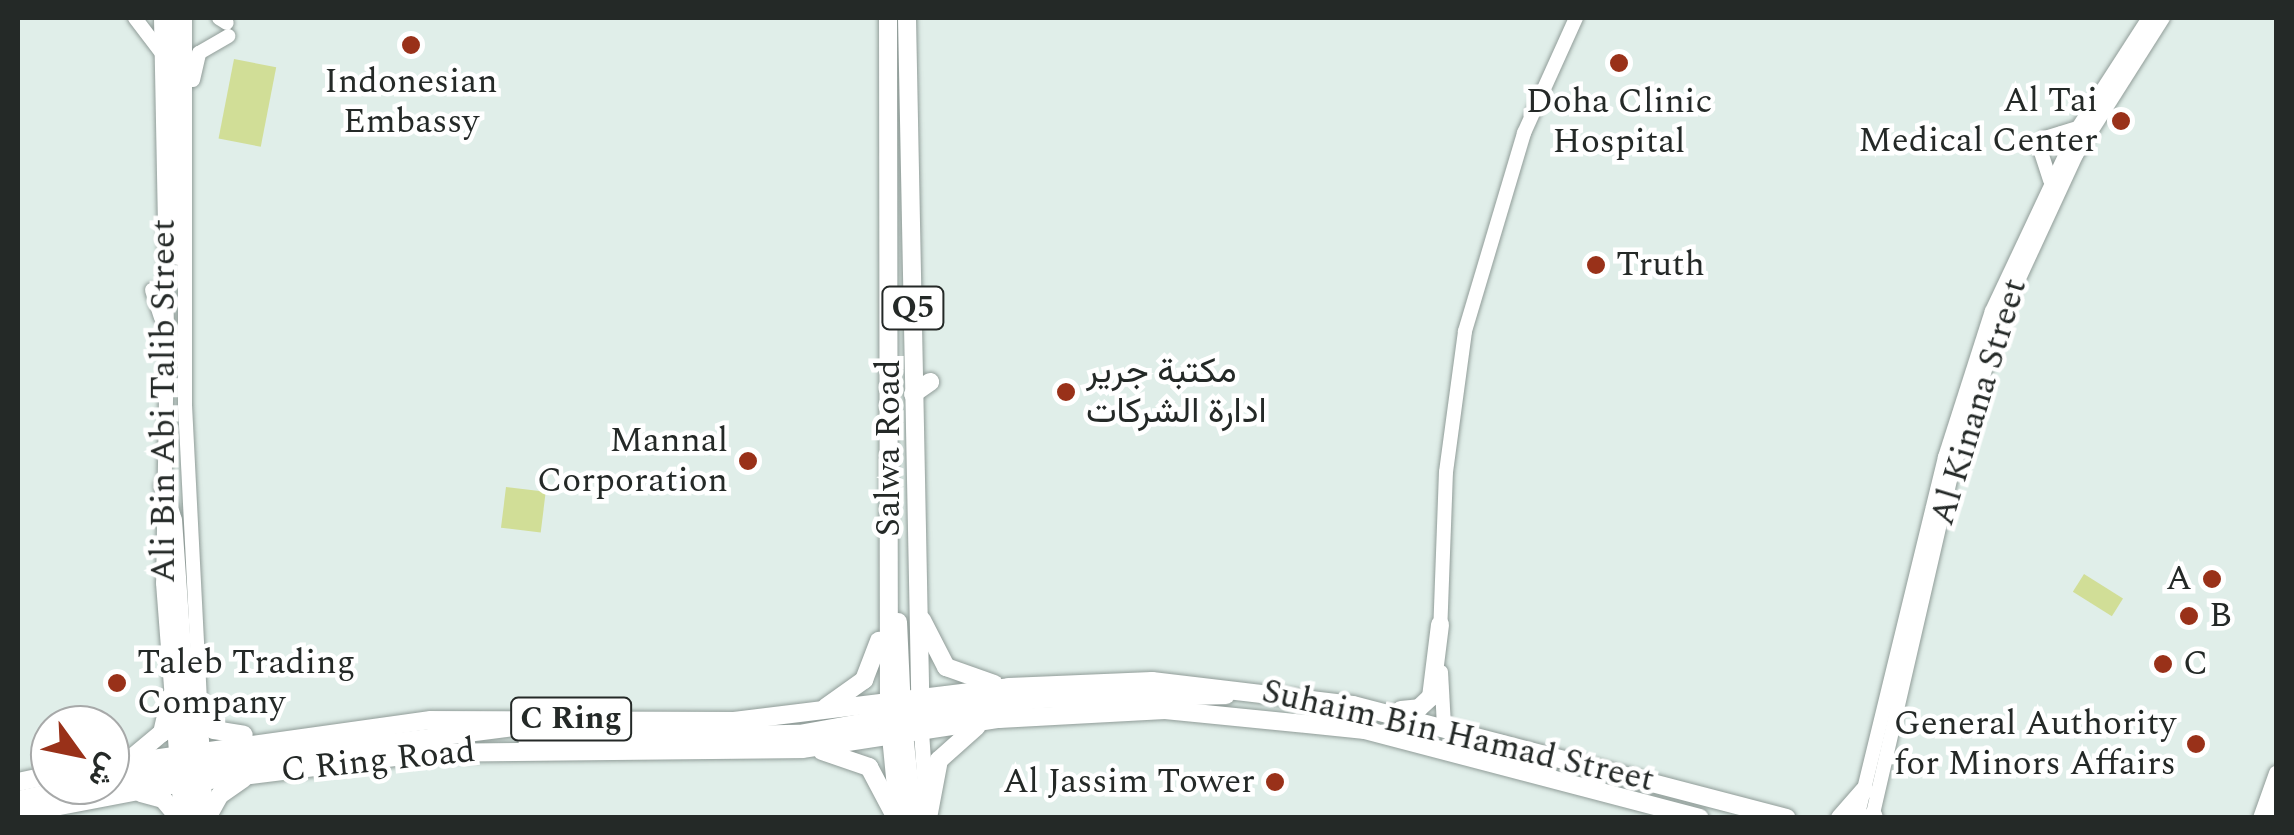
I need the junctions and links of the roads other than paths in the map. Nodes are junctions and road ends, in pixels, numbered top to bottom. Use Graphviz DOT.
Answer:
graph roads {
  1 [pos="134,18"];
  2 [pos="888,18"];
  3 [pos="906,18"];
  4 [pos="1578,18"];
  5 [pos="2149,18"];
  6 [pos="2163,18"];
  7 [pos="171,19"];
  8 [pos="225,26"];
  9 [pos="162,53"];
  10 [pos="2078,128"];
  11 [pos="2050,180"];
  12 [pos="186,195"];
  13 [pos="152,290"];
  14 [pos="184,299"];
  15 [pos="167,337"];
  16 [pos="888,342"];
  17 [pos="930,382"];
  18 [pos="914,394"];
  19 [pos="163,486"];
  20 [pos="916,598"];
  21 [pos="886,612"];
  22 [pos="1440,625"];
  23 [pos="1892,676"];
  24 [pos="1009,687"];
  25 [pos="1266,690"];
  26 [pos="1900,691"];
  27 [pos="170,697"];
  28 [pos="196,707"];
  29 [pos="1392,713"];
  30 [pos="810,714"];
  31 [pos="903,716"];
  32 [pos="543,719"];
  33 [pos="999,719"];
  34 [pos="1444,726"];
  35 [pos="284,737"];
  36 [pos="1546,737"];
  37 [pos="1521,747"];
  38 [pos="504,749"];
  39 [pos="802,749"];
  40 [pos="1464,752"];
  41 [pos="130,754"];
  42 [pos="130,765"];
  43 [pos="190,768"];
  44 [pos="2276,773"];
  45 [pos="256,774"];
  46 [pos="1548,776"];
  47 [pos="130,778"];
  48 [pos="1864,790"];
  49 [pos="130,791"];
  50 [pos="65,805"];
  51 [pos="2276,806"];
  52 [pos="18,815"];
  53 [pos="54,817"];
  54 [pos="1869,817"];
  55 [pos="180,818"];
  56 [pos="193,818"];
  57 [pos="206,818"];
  58 [pos="896,818"];
  59 [pos="913,818"];
  60 [pos="928,818"];
  61 [pos="1700,818"];
  62 [pos="1741,818"];
  63 [pos="1786,818"];
  64 [pos="1840,818"];
  65 [pos="2260,818"];
  66 [pos="2274,818"];
  1 -- 9 [label="street"];
  2 -- 16 [label="highway, Salwa Road / Q5"];
  3 -- 18 [label="highway, Salwa Road / Q5"];
  4 -- 22 [label="street"];
  5 -- 10 [label="street, Al Kinana Street"];
  6 -- 26 [label="street, Al Kinana Street"];
  7 -- 9 [label="street, Ali Bin Abi Talib Street"];
  7 -- 12 [label="street, Ali Bin Abi Talib Street"];
  7 -- 14 [label="street"];
  8 -- 12 [label="street"];
  9 -- 15 [label="street, Ali Bin Abi Talib Street"];
  10 -- 11 [label="street, Al Kinana Street"];
  10 -- 11 [label="street"];
  11 -- 23 [label="street, Al Kinana Street"];
  12 -- 14 [label="street, Ali Bin Abi Talib Street"];
  13 -- 15 [label="street"];
  14 -- 28 [label="street, Ali Bin Abi Talib Street"];
  15 -- 19 [label="street, Ali Bin Abi Talib Street"];
  16 -- 21 [label="highway, Salwa Road / Q5"];
  16 -- 31 [label="highway"];
  17 -- 18 [label="highway"];
  18 -- 20 [label="highway, Salwa Road / Q5"];
  19 -- 27 [label="street, Ali Bin Abi Talib Street"];
  19 -- 43 [label="highway"];
  20 -- 24 [label="highway"];
  20 -- 31 [label="highway, Salwa Road / Q5"];
  21 -- 30 [label="highway"];
  21 -- 31 [label="highway, Salwa Road / Q5"];
  22 -- 29 [label="highway"];
  22 -- 34 [label="street"];
  23 -- 26 [label="street"];
  23 -- 48 [label="street, Al Kinana Street"];
  24 -- 25 [label="highway, Suhaim Bin Hamad Street"];
  24 -- 31 [label="highway, Suhaim Bin Hamad Street"];
  25 -- 29 [label="highway, Suhaim Bin Hamad Street"];
  25 -- 31 [label="highway"];
  26 -- 54 [label="street, Al Kinana Street"];
  27 -- 41 [label="highway"];
  27 -- 43 [label="street, Ali Bin Abi Talib Street"];
  28 -- 35 [label="highway"];
  28 -- 43 [label="street, Ali Bin Abi Talib Street"];
  29 -- 34 [label="highway, Suhaim Bin Hamad Street"];
  30 -- 31 [label="highway, C Ring Road / C Ring"];
  30 -- 32 [label="highway, C Ring Road / C Ring"];
  31 -- 33 [label="highway, Suhaim Bin Hamad Street"];
  31 -- 38 [label="highway"];
  31 -- 39 [label="highway, C Ring Road / C Ring"];
  31 -- 58 [label="main road, Salwa Road / Q5"];
  31 -- 59 [label="highway"];
  31 -- 60 [label="main road, Salwa Road / Q5"];
  32 -- 35 [label="highway, C Ring Road / C Ring"];
  32 -- 43 [label="highway"];
  33 -- 40 [label="highway, Suhaim Bin Hamad Street"];
  33 -- 60 [label="highway"];
  34 -- 37 [label="highway, Suhaim Bin Hamad Street"];
  34 -- 40 [label="street"];
  35 -- 43 [label="highway, C Ring Road / C Ring"];
  36 -- 37 [label="highway"];
  37 -- 63 [label="highway, Suhaim Bin Hamad Street"];
  38 -- 39 [label="highway, C Ring Road / C Ring"];
  38 -- 45 [label="highway, C Ring Road / C Ring"];
  39 -- 58 [label="highway"];
  40 -- 46 [label="highway, Suhaim Bin Hamad Street"];
  42 -- 43 [label="highway, C Ring Road / C Ring"];
  43 -- 45 [label="highway, C Ring Road / C Ring"];
  43 -- 47 [label="highway"];
  43 -- 49 [label="highway, C Ring Road / C Ring"];
  43 -- 55 [label="street"];
  43 -- 56 [label="highway"];
  43 -- 57 [label="street"];
  44 -- 65 [label="street"];
  45 -- 57 [label="highway"];
  46 -- 61 [label="highway, Suhaim Bin Hamad Street"];
  46 -- 62 [label="highway"];
  48 -- 54 [label="street, Al Kinana Street"];
  48 -- 64 [label="highway"];
  49 -- 55 [label="highway"];
  50 -- 52 [label="highway, C Ring Road / C Ring"];
  51 -- 66 [label="highway"];
  52 -- 53 [label="highway"];
}
